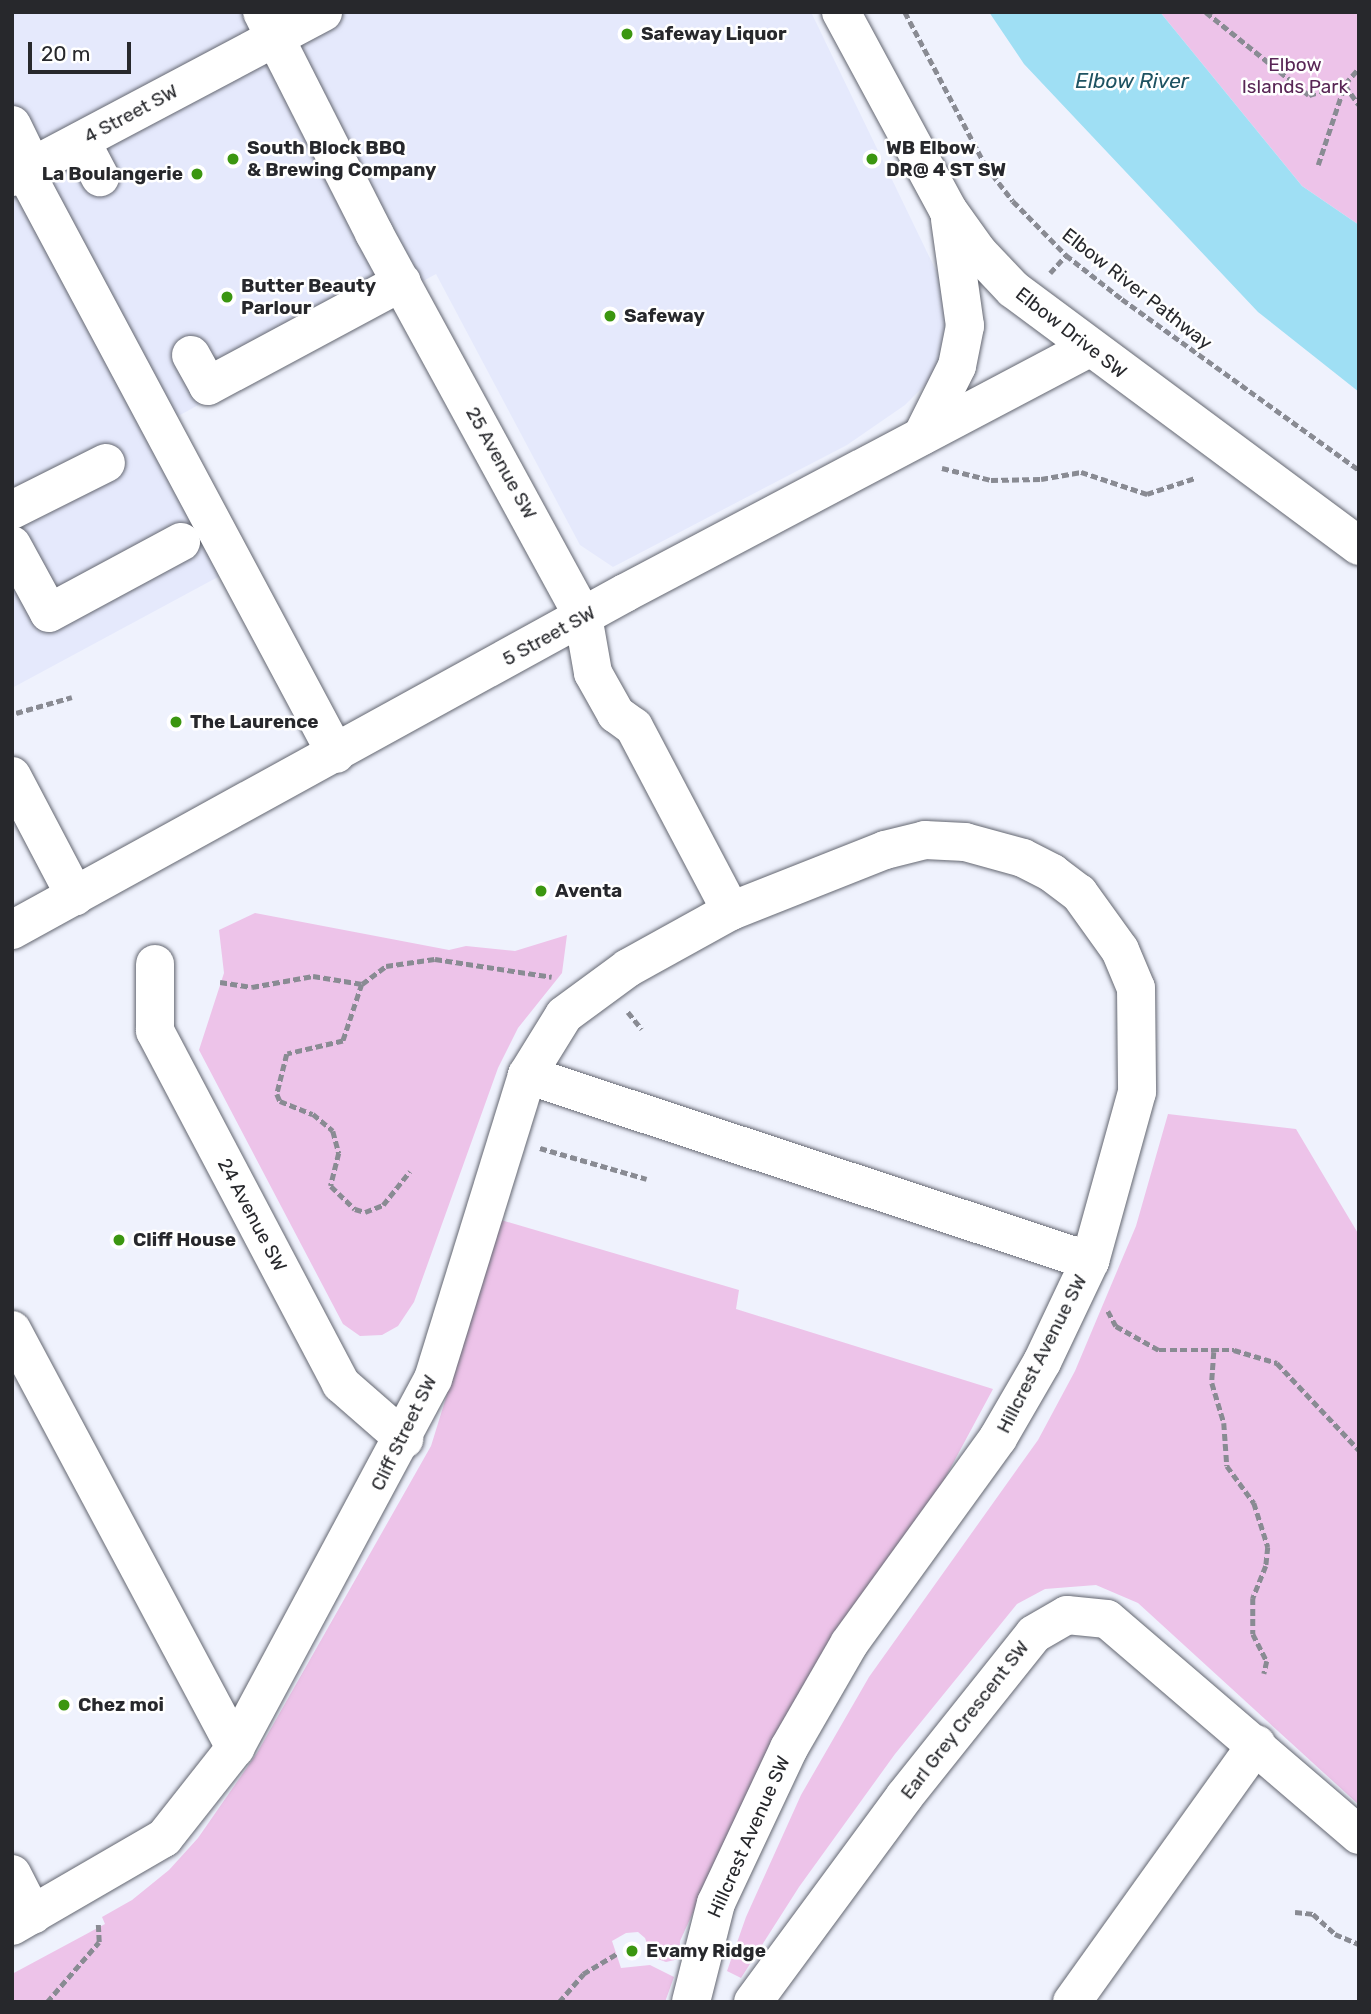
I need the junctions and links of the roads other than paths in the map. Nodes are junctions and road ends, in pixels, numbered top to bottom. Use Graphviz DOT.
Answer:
graph roads {
  1 [pos="323,12"];
  2 [pos="841,12"];
  3 [pos="268,25"];
  4 [pos="12,125"];
  5 [pos="81,141"];
  6 [pos="23,171"];
  7 [pos="100,177"];
  8 [pos="948,210"];
  9 [pos="402,282"];
  10 [pos="1088,348"];
  11 [pos="191,355"];
  12 [pos="927,451"];
  13 [pos="106,463"];
  14 [pos="12,510"];
  15 [pos="181,542"];
  16 [pos="12,545"];
  17 [pos="1359,546"];
  18 [pos="583,616"];
  19 [pos="336,754"];
  20 [pos="12,776"];
  21 [pos="75,896"];
  22 [pos="731,911"];
  23 [pos="12,930"];
  24 [pos="155,964"];
  25 [pos="527,1075"];
  26 [pos="1090,1261"];
  27 [pos="12,1330"];
  28 [pos="404,1439"];
  29 [pos="1257,1744"];
  30 [pos="235,1748"];
  31 [pos="1359,1835"];
  32 [pos="12,1874"];
  33 [pos="23,1920"];
  34 [pos="691,2002"];
  35 [pos="753,2002"];
  36 [pos="1072,2002"];
  1 -- 3 [label="street, 4 Street SW"];
  2 -- 8 [label="street, Elbow Drive SW"];
  3 -- 5 [label="street, 4 Street SW"];
  3 -- 9 [label="street, 25 Avenue SW"];
  4 -- 6 [label="street"];
  5 -- 6 [label="street, 4 Street SW"];
  5 -- 7 [label="street"];
  6 -- 19 [label="street"];
  8 -- 10 [label="street, Elbow Drive SW"];
  8 -- 12 [label="street"];
  9 -- 11 [label="street"];
  9 -- 18 [label="street, 25 Avenue SW"];
  10 -- 12 [label="street, 5 Street SW"];
  10 -- 17 [label="street, Elbow Drive SW"];
  12 -- 18 [label="street, 5 Street SW"];
  13 -- 14 [label="street"];
  15 -- 16 [label="street"];
  18 -- 19 [label="street, 5 Street SW"];
  18 -- 22 [label="street, 25 Avenue SW"];
  19 -- 21 [label="street, 5 Street SW"];
  20 -- 21 [label="street"];
  21 -- 23 [label="street, 5 Street SW"];
  22 -- 25 [label="street, Cliff Street SW"];
  22 -- 26 [label="street, Hillcrest Avenue SW"];
  24 -- 28 [label="street, 24 Avenue SW"];
  25 -- 26 [label="street"];
  25 -- 28 [label="street, Cliff Street SW"];
  26 -- 34 [label="street, Hillcrest Avenue SW"];
  27 -- 30 [label="street"];
  28 -- 30 [label="street, Cliff Street SW"];
  29 -- 31 [label="street, Earl Grey Crescent SW"];
  29 -- 35 [label="street, Earl Grey Crescent SW"];
  29 -- 36 [label="street"];
  30 -- 33 [label="street, Cliff Street SW"];
  32 -- 33 [label="street"];
}
